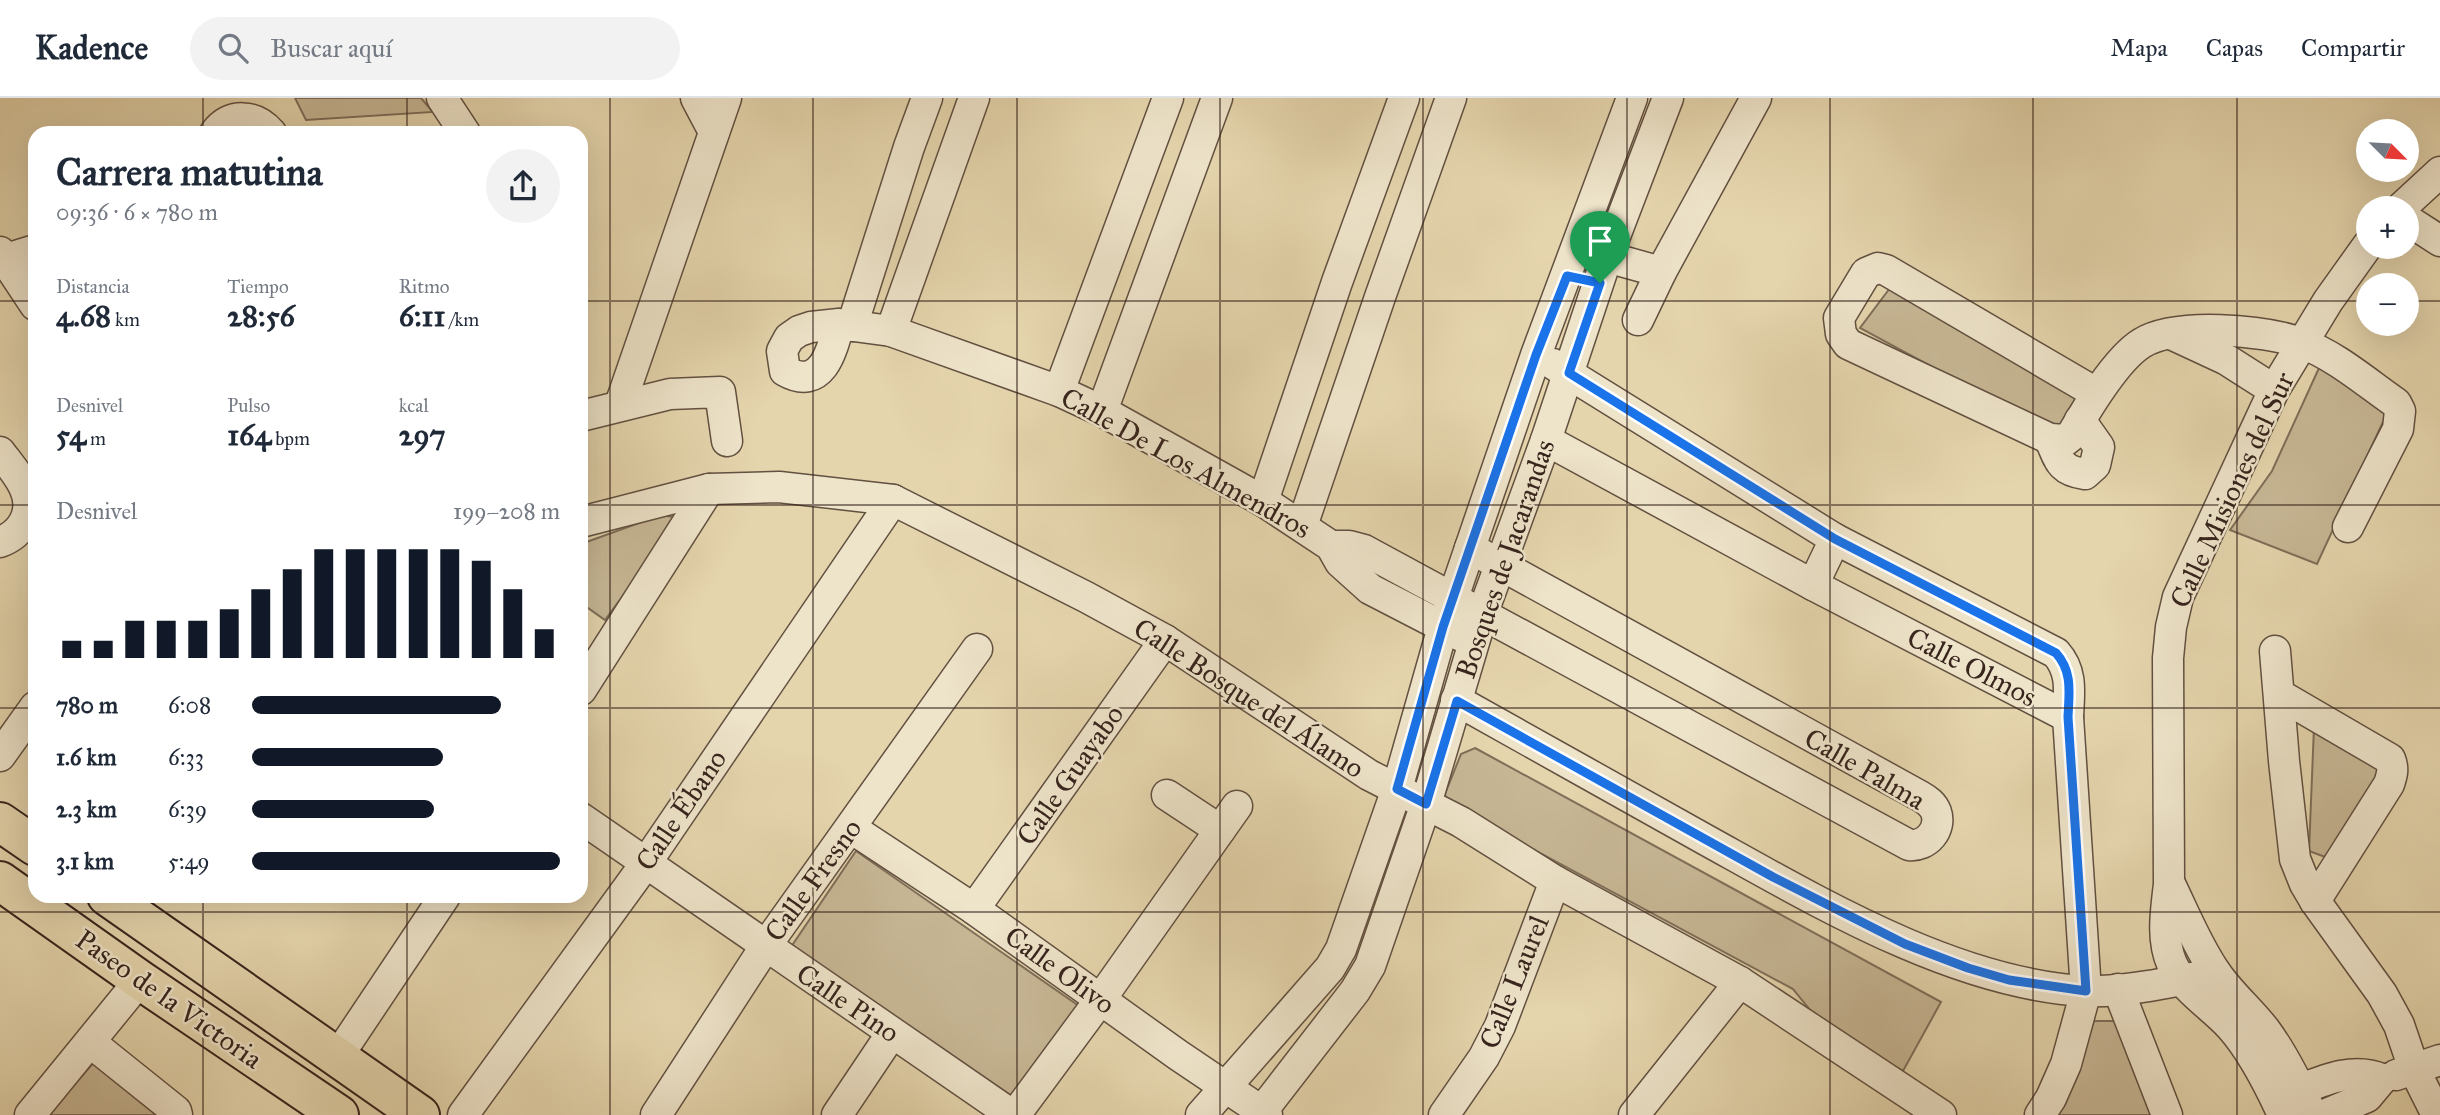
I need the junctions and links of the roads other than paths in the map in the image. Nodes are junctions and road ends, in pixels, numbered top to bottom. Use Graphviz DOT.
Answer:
graph roads {
  1 [pos="442,98"];
  2 [pos="696,98"];
  3 [pos="726,98"];
  4 [pos="927,98"];
  5 [pos="974,98"];
  6 [pos="1168,98"];
  7 [pos="1217,98"];
  8 [pos="1404,98"];
  9 [pos="1451,98"];
  10 [pos="1668,98"];
  11 [pos="1756,98"];
  12 [pos="1629,106"];
  13 [pos="220,126"];
  14 [pos="265,126"];
  15 [pos="460,126"];
  16 [pos="1658,126"];
  17 [pos="713,132"];
  18 [pos="909,147"];
  19 [pos="1149,152"];
  20 [pos="951,159"];
  21 [pos="1191,167"];
  22 [pos="2440,172"];
  23 [pos="2414,196"];
  24 [pos="2419,227"];
  25 [pos="2440,241"];
  26 [pos="2419,247"];
  27 [pos="28,251"];
  28 [pos="3,255"];
  29 [pos="2358,259"];
  30 [pos="2440,259"];
  31 [pos="1603,270"];
  32 [pos="1567,276"];
  33 [pos="1337,282"];
  34 [pos="28,294"];
  35 [pos="1380,297"];
  36 [pos="891,331"];
  37 [pos="2242,332"];
  38 [pos="2171,334"];
  39 [pos="2301,343"];
  40 [pos="1536,355"];
  41 [pos="2228,360"];
  42 [pos="1569,373"];
  43 [pos="2274,390"];
  44 [pos="1059,391"];
  45 [pos="2096,393"];
  46 [pos="620,404"];
  47 [pos="1102,411"];
  48 [pos="588,414"];
  49 [pos="2080,420"];
  50 [pos="2050,439"];
  51 [pos="1546,440"];
  52 [pos="727,441"];
  53 [pos="0,452"];
  54 [pos="709,489"];
  55 [pos="28,499"];
  56 [pos="893,500"];
  57 [pos="1263,500"];
  58 [pos="28,507"];
  59 [pos="588,520"];
  60 [pos="1302,526"];
  61 [pos="2348,527"];
  62 [pos="1835,539"];
  63 [pos="0,542"];
  64 [pos="1331,546"];
  65 [pos="1470,548"];
  66 [pos="1500,564"];
  67 [pos="1813,585"];
  68 [pos="1453,597"];
  69 [pos="1483,612"];
  70 [pos="1443,627"];
  71 [pos="1165,640"];
  72 [pos="1474,643"];
  73 [pos="977,649"];
  74 [pos="2275,651"];
  75 [pos="588,679"];
  76 [pos="1724,690"];
  77 [pos="2280,695"];
  78 [pos="1457,701"];
  79 [pos="2068,717"];
  80 [pos="28,718"];
  81 [pos="1702,731"];
  82 [pos="0,756"];
  83 [pos="1397,789"];
  84 [pos="1167,795"];
  85 [pos="1426,804"];
  86 [pos="0,822"];
  87 [pos="588,823"];
  88 [pos="851,828"];
  89 [pos="28,841"];
  90 [pos="646,863"];
  91 [pos="0,881"];
  92 [pos="1555,881"];
  93 [pos="2169,884"];
  94 [pos="28,901"];
  95 [pos="2315,901"];
  96 [pos="31,903"];
  97 [pos="117,903"];
  98 [pos="440,903"];
  99 [pos="974,909"];
  100 [pos="765,947"];
  101 [pos="2216,972"];
  102 [pos="140,980"];
  103 [pos="2182,980"];
  104 [pos="1740,982"];
  105 [pos="2118,989"];
  106 [pos="2086,991"];
  107 [pos="1100,1000"];
  108 [pos="892,1033"];
  109 [pos="90,1042"];
  110 [pos="338,1056"];
  111 [pos="2427,1065"];
  112 [pos="2382,1079"];
  113 [pos="1225,1087"];
  114 [pos="2293,1105"];
  115 [pos="1262,1114"];
  116 [pos="30,1115"];
  117 [pos="177,1115"];
  118 [pos="339,1115"];
  119 [pos="420,1115"];
  120 [pos="463,1115"];
  121 [pos="656,1115"];
  122 [pos="837,1115"];
  123 [pos="1013,1115"];
  124 [pos="1201,1115"];
  125 [pos="1444,1115"];
  126 [pos="1634,1115"];
  127 [pos="1941,1115"];
  128 [pos="2040,1115"];
  129 [pos="2167,1115"];
  130 [pos="2323,1115"];
  131 [pos="2437,1115"];
  1 -- 15 [label="street"];
  2 -- 17 [label="street"];
  3 -- 17 [label="street"];
  4 -- 18 [label="street"];
  5 -- 20 [label="street"];
  6 -- 19 [label="street"];
  7 -- 21 [label="street"];
  8 -- 33 [label="street"];
  9 -- 35 [label="street"];
  10 -- 16 [label="street, Bosques de Jacarandas"];
  11 -- 31 [label="street"];
  12 -- 16 [label="street"];
  12 -- 32 [label="street"];
  13 -- 14 [label="street"];
  16 -- 31 [label="street, Bosques de Jacarandas"];
  17 -- 46 [label="street"];
  18 -- 20 [label="street"];
  18 -- 36 [label="street, Calle De Los Almendros"];
  19 -- 21 [label="street"];
  19 -- 44 [label="street"];
  20 -- 36 [label="street"];
  21 -- 47 [label="street"];
  22 -- 23 [label="street"];
  24 -- 25 [label="street"];
  26 -- 30 [label="street"];
  27 -- 28 [label="street"];
  28 -- 34 [label="street"];
  29 -- 39 [label="street, Calle Misiones del Sur"];
  31 -- 32 [label="street"];
  31 -- 42 [label="street, Bosques de Jacarandas"];
  32 -- 40 [label="street"];
  33 -- 35 [label="street"];
  33 -- 57 [label="street"];
  35 -- 60 [label="street"];
  36 -- 44 [label="street, Calle De Los Almendros"];
  37 -- 38 [label="street"];
  37 -- 39 [label="street"];
  37 -- 41 [label="street"];
  38 -- 41 [label="street"];
  38 -- 45 [label="street"];
  39 -- 43 [label="street, Calle Misiones del Sur"];
  39 -- 61 [label="street"];
  40 -- 42 [label="street, Calle Olmos"];
  40 -- 65 [label="street"];
  41 -- 43 [label="street"];
  42 -- 51 [label="street, Bosques de Jacarandas"];
  42 -- 62 [label="street, Calle Olmos"];
  43 -- 93 [label="street, Calle Misiones del Sur"];
  44 -- 47 [label="street, Calle De Los Almendros"];
  45 -- 49 [label="street"];
  45 -- 50 [label="street"];
  46 -- 48 [label="street"];
  46 -- 52 [label="street"];
  47 -- 57 [label="street, Calle De Los Almendros"];
  49 -- 50 [label="street"];
  49 -- 50 [label="street"];
  51 -- 66 [label="street, Bosques de Jacarandas"];
  51 -- 67 [label="street, Calle Olmos"];
  53 -- 55 [label="street"];
  54 -- 56 [label="street, Calle Bosque del Álamo"];
  54 -- 59 [label="street, Calle Bosque del Álamo"];
  54 -- 75 [label="street"];
  56 -- 71 [label="street, Calle Bosque del Álamo"];
  56 -- 90 [label="street, Calle Ébano"];
  57 -- 60 [label="street, Calle De Los Almendros"];
  58 -- 63 [label="street"];
  60 -- 64 [label="street, Calle De Los Almendros"];
  62 -- 67 [label="street"];
  62 -- 79 [label="street, Calle Olmos"];
  64 -- 68 [label="street, Calle De Los Almendros"];
  64 -- 70 [label="street, Calle De Los Almendros"];
  65 -- 66 [label="street, Calle Palma"];
  65 -- 68 [label="street"];
  66 -- 69 [label="street, Bosques de Jacarandas"];
  66 -- 76 [label="street, Calle Palma"];
  67 -- 79 [label="street, Calle Olmos"];
  68 -- 69 [label="street, Calle De Los Almendros"];
  68 -- 70 [label="street"];
  69 -- 72 [label="street, Bosques de Jacarandas"];
  69 -- 81 [label="street, Calle Palma"];
  70 -- 72 [label="street, Calle De Los Almendros"];
  70 -- 83 [label="street"];
  71 -- 83 [label="street, Calle Bosque del Álamo"];
  71 -- 99 [label="street, Calle Guayabo"];
  72 -- 78 [label="street, Bosques de Jacarandas"];
  73 -- 88 [label="street, Calle Fresno"];
  74 -- 77 [label="street"];
  76 -- 81 [label="street"];
  76 -- 81 [label="street, Calle Palma"];
  77 -- 95 [label="street"];
  77 -- 95 [label="street"];
  78 -- 85 [label="street, Bosques de Jacarandas"];
  78 -- 106 [label="street"];
  79 -- 106 [label="street"];
  80 -- 82 [label="street"];
  83 -- 85 [label="street, Calle Bosque del Álamo"];
  83 -- 113 [label="street"];
  84 -- 107 [label="street"];
  85 -- 92 [label="street, Calle Bosque del Álamo"];
  85 -- 115 [label="street, Bosques de Jacarandas"];
  86 -- 89 [label="main road"];
  87 -- 90 [label="street, Calle Pino"];
  88 -- 99 [label="street, Calle Olivo"];
  88 -- 100 [label="street, Calle Fresno"];
  90 -- 100 [label="street, Calle Pino"];
  90 -- 120 [label="street, Calle Ébano"];
  91 -- 94 [label="main road, Paseo de la Victoria"];
  92 -- 104 [label="street, Calle Bosque del Álamo"];
  92 -- 125 [label="street, Calle Laurel"];
  93 -- 101 [label="street, Calle Misiones del Sur"];
  93 -- 103 [label="street, Calle Misiones del Sur"];
  95 -- 111 [label="street"];
  96 -- 102 [label="main road, Paseo de la Victoria"];
  97 -- 110 [label="main road, Paseo de la Victoria"];
  98 -- 110 [label="street"];
  99 -- 107 [label="street, Calle Olivo"];
  100 -- 108 [label="street, Calle Pino"];
  100 -- 121 [label="street, Calle Fresno"];
  101 -- 103 [label="street"];
  101 -- 114 [label="street, Calle Misiones del Sur"];
  102 -- 109 [label="street"];
  102 -- 118 [label="main road, Paseo de la Victoria"];
  103 -- 105 [label="street"];
  103 -- 114 [label="street"];
  104 -- 126 [label="street"];
  104 -- 127 [label="street, Calle Bosque del Álamo"];
  105 -- 106 [label="street"];
  105 -- 129 [label="street"];
  106 -- 128 [label="street"];
  107 -- 113 [label="street, Calle Olivo"];
  107 -- 123 [label="street"];
  108 -- 122 [label="street"];
  108 -- 123 [label="street, Calle Pino"];
  109 -- 116 [label="street"];
  109 -- 117 [label="street"];
  110 -- 119 [label="main road, Paseo de la Victoria"];
  111 -- 112 [label="street"];
  111 -- 131 [label="street"];
  112 -- 114 [label="street"];
  112 -- 130 [label="street"];
  113 -- 115 [label="street, Calle Olivo"];
  113 -- 124 [label="street"];
}
